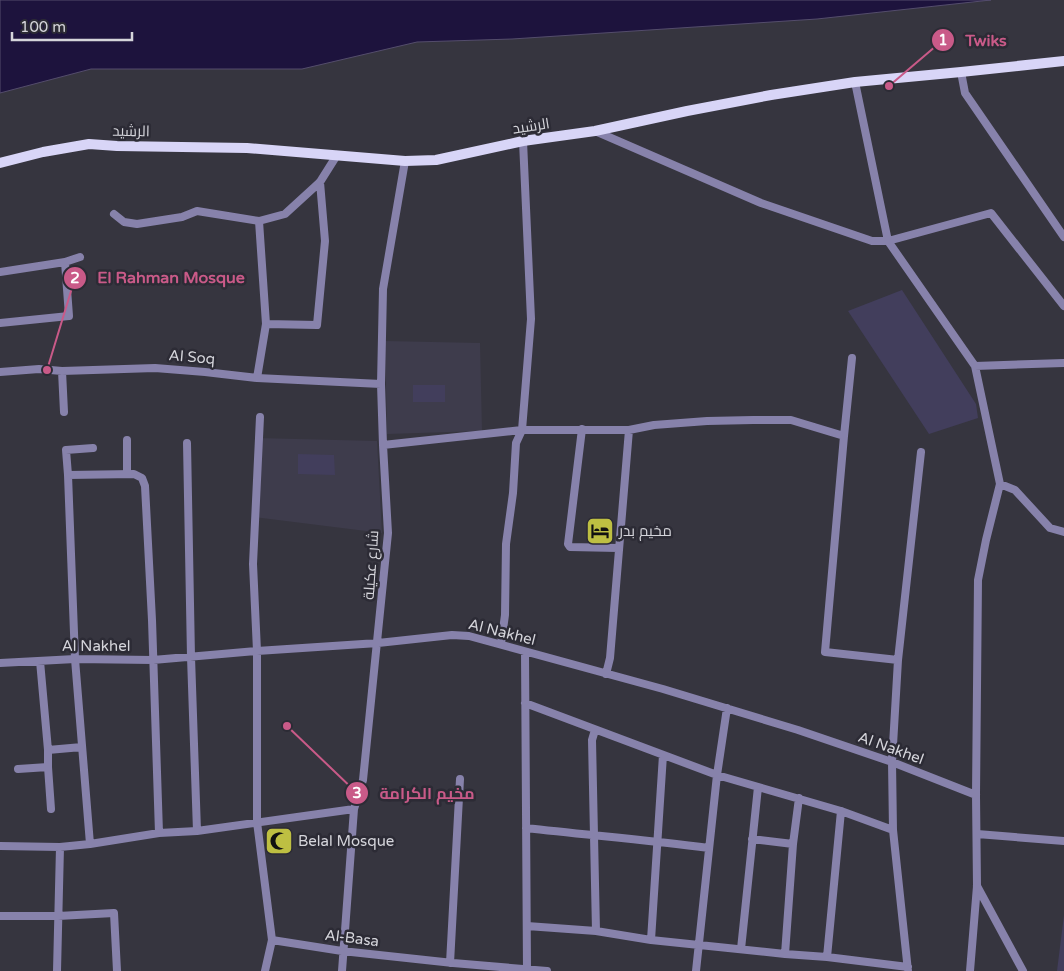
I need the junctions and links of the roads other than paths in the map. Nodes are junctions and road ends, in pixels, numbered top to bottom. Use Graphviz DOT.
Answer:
graph roads {
  1 [pos="1064,61"];
  2 [pos="961,72"];
  3 [pos="855,82"];
  4 [pos="595,132"];
  5 [pos="523,141"];
  6 [pos="337,155"];
  7 [pos="405,161"];
  8 [pos="0,163"];
  9 [pos="320,182"];
  10 [pos="114,214"];
  11 [pos="259,221"];
  12 [pos="1064,237"];
  13 [pos="888,240"];
  14 [pos="80,257"];
  15 [pos="65,262"];
  16 [pos="0,272"];
  17 [pos="1064,306"];
  18 [pos="0,322"];
  19 [pos="266,324"];
  20 [pos="852,358"];
  21 [pos="1064,363"];
  22 [pos="975,366"];
  23 [pos="62,371"];
  24 [pos="0,372"];
  25 [pos="257,378"];
  26 [pos="382,384"];
  27 [pos="64,412"];
  28 [pos="260,417"];
  29 [pos="582,429"];
  30 [pos="522,430"];
  31 [pos="628,430"];
  32 [pos="844,436"];
  33 [pos="126,440"];
  34 [pos="187,444"];
  35 [pos="383,445"];
  36 [pos="93,448"];
  37 [pos="922,452"];
  38 [pos="127,474"];
  39 [pos="68,475"];
  40 [pos="1000,484"];
  41 [pos="1064,532"];
  42 [pos="618,548"];
  43 [pos="378,643"];
  44 [pos="501,644"];
  45 [pos="257,651"];
  46 [pos="525,652"];
  47 [pos="191,656"];
  48 [pos="75,659"];
  49 [pos="153,660"];
  50 [pos="898,660"];
  51 [pos="40,661"];
  52 [pos="0,663"];
  53 [pos="606,674"];
  54 [pos="525,703"];
  55 [pos="727,708"];
  56 [pos="595,730"];
  57 [pos="82,748"];
  58 [pos="48,750"];
  59 [pos="663,755"];
  60 [pos="892,762"];
  61 [pos="48,767"];
  62 [pos="18,768"];
  63 [pos="717,775"];
  64 [pos="460,779"];
  65 [pos="758,787"];
  66 [pos="976,795"];
  67 [pos="799,798"];
  68 [pos="51,809"];
  69 [pos="354,809"];
  70 [pos="841,811"];
  71 [pos="258,822"];
  72 [pos="526,828"];
  73 [pos="893,830"];
  74 [pos="197,831"];
  75 [pos="159,833"];
  76 [pos="978,834"];
  77 [pos="595,836"];
  78 [pos="752,839"];
  79 [pos="657,841"];
  80 [pos="1064,841"];
  81 [pos="90,844"];
  82 [pos="793,844"];
  83 [pos="0,846"];
  84 [pos="60,847"];
  85 [pos="709,848"];
  86 [pos="977,886"];
  87 [pos="0,916"];
  88 [pos="58,916"];
  89 [pos="526,926"];
  90 [pos="596,931"];
  91 [pos="272,940"];
  92 [pos="651,940"];
  93 [pos="699,945"];
  94 [pos="741,949"];
  95 [pos="342,951"];
  96 [pos="785,954"];
  97 [pos="827,957"];
  98 [pos="450,963"];
  99 [pos="486,968"];
  100 [pos="527,969"];
  101 [pos="908,969"];
  102 [pos="57,971"];
  103 [pos="117,971"];
  104 [pos="265,971"];
  105 [pos="342,971"];
  106 [pos="547,971"];
  107 [pos="696,971"];
  108 [pos="970,971"];
  109 [pos="1023,971"];
  1 -- 2 [label="main road, الرشيد"];
  2 -- 3 [label="main road, الرشيد"];
  2 -- 12 [label="street"];
  3 -- 4 [label="main road, الرشيد"];
  3 -- 13 [label="street"];
  4 -- 5 [label="main road, الرشيد"];
  4 -- 13 [label="street"];
  5 -- 7 [label="main road, الرشيد"];
  5 -- 30 [label="street"];
  6 -- 7 [label="main road, الرشيد"];
  6 -- 8 [label="main road, الرشيد"];
  6 -- 9 [label="street"];
  7 -- 26 [label="street, شارع عكيلة"];
  9 -- 11 [label="street"];
  9 -- 19 [label="street"];
  10 -- 11 [label="street"];
  11 -- 19 [label="street"];
  13 -- 17 [label="street"];
  13 -- 22 [label="street"];
  14 -- 15 [label="street"];
  15 -- 16 [label="street"];
  15 -- 18 [label="street"];
  19 -- 25 [label="street"];
  20 -- 32 [label="street"];
  21 -- 22 [label="street"];
  22 -- 40 [label="street"];
  23 -- 24 [label="street, Al Soq"];
  23 -- 25 [label="street, Al Soq"];
  23 -- 27 [label="street"];
  25 -- 26 [label="street, Al Soq"];
  26 -- 35 [label="street, شارع عكيلة"];
  28 -- 45 [label="street"];
  29 -- 30 [label="street"];
  29 -- 31 [label="street"];
  29 -- 42 [label="street"];
  30 -- 35 [label="street"];
  30 -- 44 [label="street"];
  31 -- 32 [label="street"];
  31 -- 42 [label="street"];
  32 -- 50 [label="street"];
  33 -- 38 [label="street"];
  34 -- 47 [label="street"];
  35 -- 43 [label="street, شارع عكيلة"];
  36 -- 39 [label="street"];
  37 -- 50 [label="street"];
  38 -- 39 [label="street"];
  38 -- 49 [label="street"];
  39 -- 48 [label="street"];
  40 -- 41 [label="street"];
  40 -- 66 [label="street"];
  42 -- 53 [label="street"];
  43 -- 44 [label="street, Al Nakhel"];
  43 -- 45 [label="street, Al Nakhel"];
  43 -- 69 [label="street, شارع عكيلة"];
  44 -- 46 [label="street, Al Nakhel"];
  45 -- 47 [label="street, Al Nakhel"];
  45 -- 71 [label="street"];
  46 -- 53 [label="street, Al Nakhel"];
  46 -- 54 [label="street"];
  47 -- 49 [label="street, Al Nakhel"];
  47 -- 74 [label="street"];
  48 -- 49 [label="street, Al Nakhel"];
  48 -- 51 [label="street, Al Nakhel"];
  48 -- 57 [label="street"];
  49 -- 75 [label="street"];
  50 -- 60 [label="street"];
  51 -- 52 [label="street, Al Nakhel"];
  51 -- 58 [label="street"];
  53 -- 55 [label="street, Al Nakhel"];
  54 -- 56 [label="street"];
  54 -- 72 [label="street"];
  55 -- 60 [label="street, Al Nakhel"];
  55 -- 63 [label="street"];
  56 -- 59 [label="street"];
  56 -- 77 [label="street"];
  57 -- 58 [label="street"];
  57 -- 81 [label="street"];
  58 -- 61 [label="street"];
  59 -- 63 [label="street"];
  59 -- 79 [label="street"];
  60 -- 66 [label="street, Al Nakhel"];
  60 -- 73 [label="street"];
  61 -- 62 [label="street"];
  61 -- 68 [label="street"];
  63 -- 65 [label="street"];
  63 -- 85 [label="street"];
  64 -- 98 [label="street"];
  65 -- 67 [label="street"];
  65 -- 78 [label="street"];
  66 -- 76 [label="street"];
  67 -- 70 [label="street"];
  67 -- 82 [label="street"];
  69 -- 71 [label="street"];
  69 -- 95 [label="street, شارع عكيلة"];
  70 -- 73 [label="street"];
  70 -- 97 [label="street"];
  71 -- 74 [label="street"];
  71 -- 91 [label="street"];
  72 -- 77 [label="street"];
  72 -- 89 [label="street"];
  73 -- 101 [label="street"];
  74 -- 75 [label="street"];
  75 -- 81 [label="street"];
  76 -- 80 [label="street"];
  76 -- 86 [label="street"];
  77 -- 79 [label="street"];
  77 -- 90 [label="street"];
  78 -- 82 [label="street"];
  78 -- 94 [label="street"];
  79 -- 85 [label="street"];
  79 -- 92 [label="street"];
  81 -- 84 [label="street"];
  82 -- 96 [label="street"];
  83 -- 84 [label="street"];
  84 -- 88 [label="street"];
  85 -- 93 [label="street"];
  86 -- 108 [label="street"];
  86 -- 109 [label="street"];
  87 -- 88 [label="street"];
  88 -- 102 [label="street"];
  88 -- 103 [label="street"];
  89 -- 90 [label="street"];
  89 -- 100 [label="street"];
  90 -- 92 [label="street"];
  91 -- 95 [label="street, Al-Basa"];
  91 -- 104 [label="street"];
  92 -- 93 [label="street"];
  93 -- 94 [label="street"];
  93 -- 107 [label="street"];
  94 -- 96 [label="street"];
  95 -- 98 [label="street, Al-Basa"];
  95 -- 105 [label="street, شارع عكيلة"];
  96 -- 97 [label="street"];
  97 -- 101 [label="street"];
  98 -- 99 [label="street, Al-Basa"];
  99 -- 100 [label="street, Al-Basa"];
  100 -- 106 [label="street, Al-Basa"];
}
